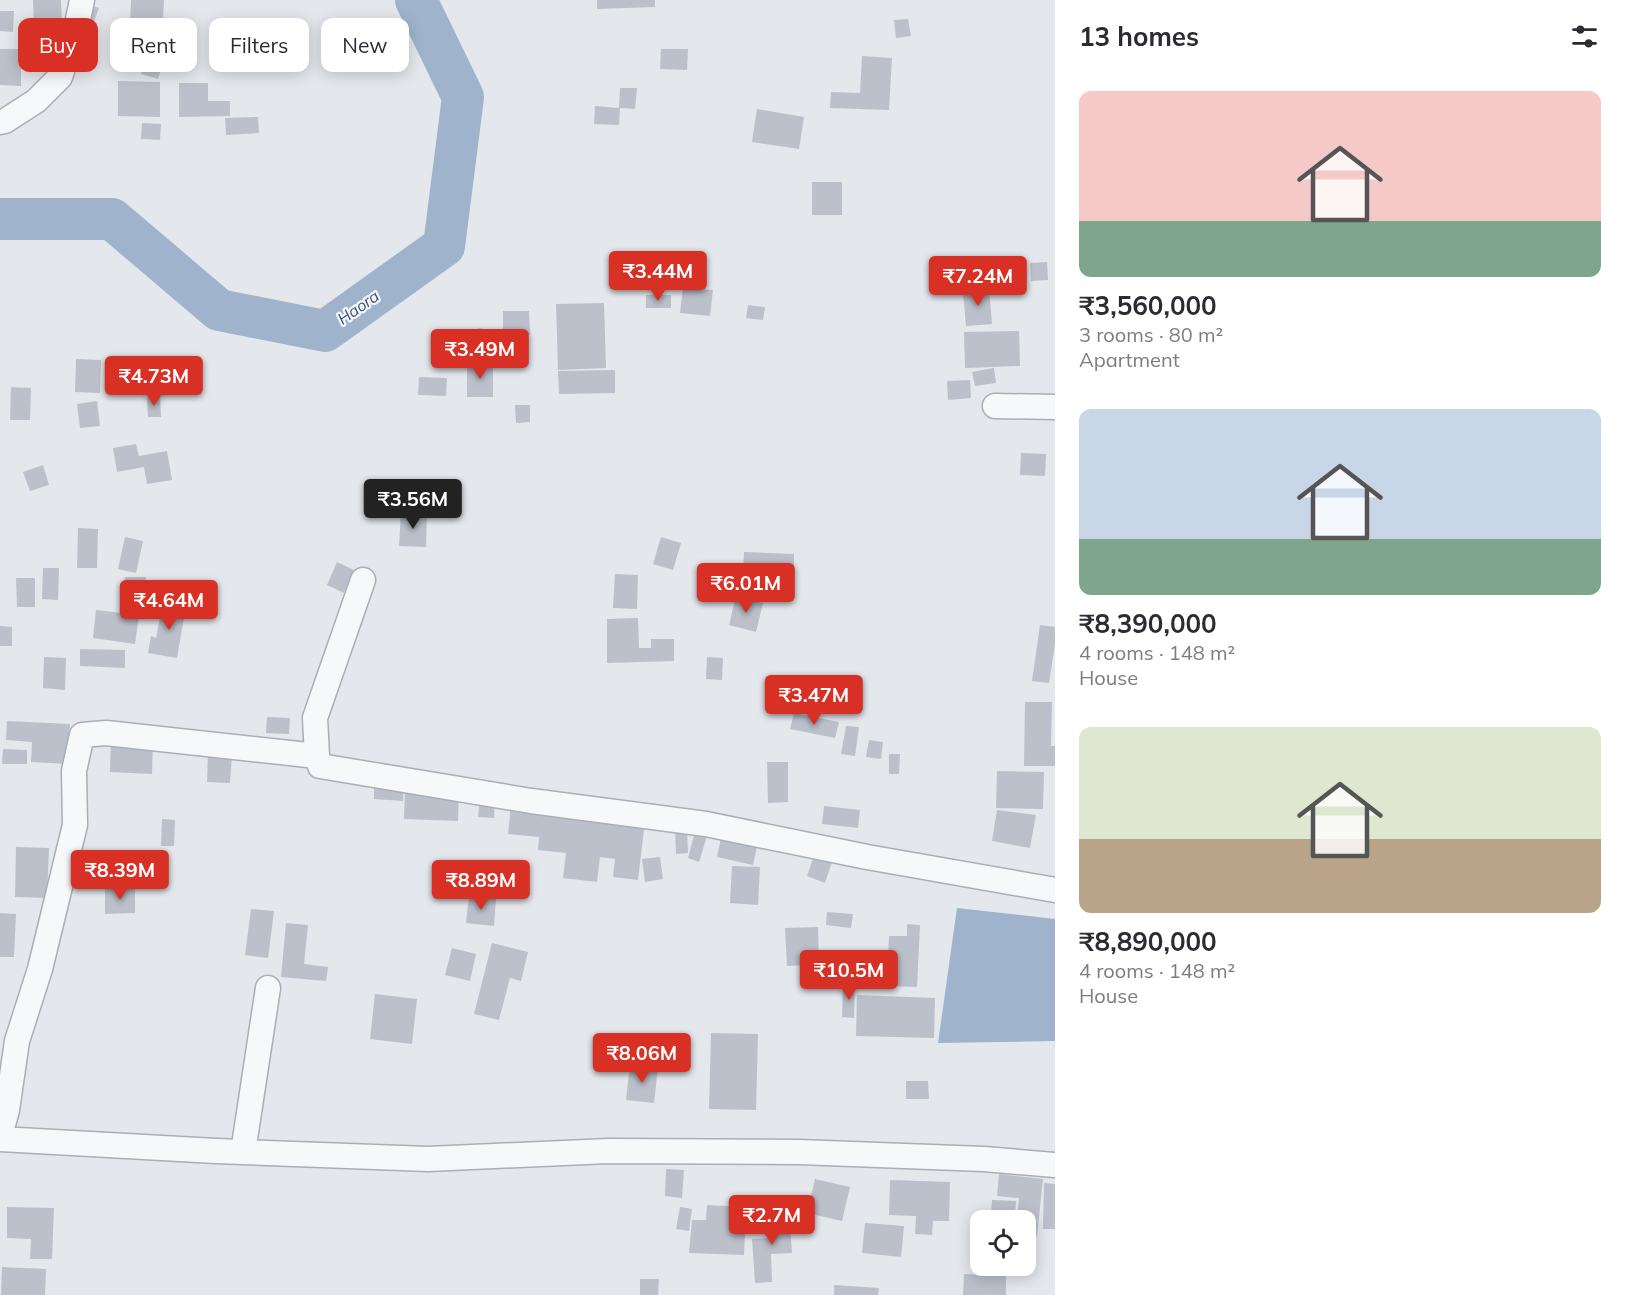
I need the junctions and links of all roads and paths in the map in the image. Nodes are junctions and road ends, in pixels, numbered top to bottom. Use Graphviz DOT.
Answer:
graph roads {
  1 [pos="82,0"];
  2 [pos="0,122"];
  3 [pos="995,406"];
  4 [pos="1055,407"];
  5 [pos="363,580"];
  6 [pos="317,756"];
  7 [pos="1055,890"];
  8 [pos="268,988"];
  9 [pos="0,1138"];
  10 [pos="243,1152"];
  11 [pos="1055,1165"];
  1 -- 2 [label="street"];
  3 -- 4 [label="street"];
  5 -- 6 [label="street"];
  6 -- 7 [label="street"];
  6 -- 9 [label="street"];
  8 -- 10 [label="street"];
  9 -- 10 [label="street"];
  10 -- 11 [label="street"];
}
